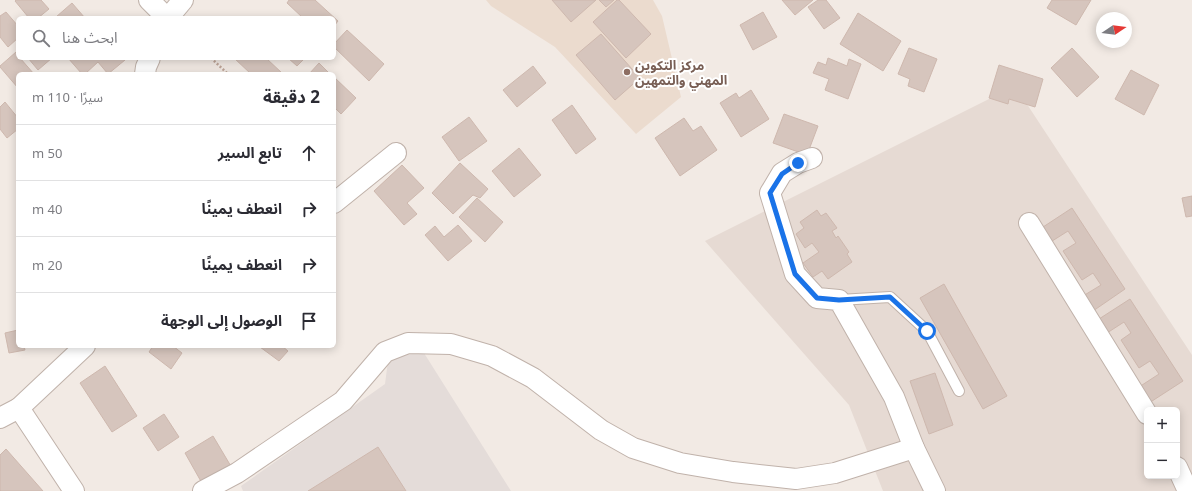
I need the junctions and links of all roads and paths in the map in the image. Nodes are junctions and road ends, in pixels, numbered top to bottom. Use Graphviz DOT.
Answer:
graph roads {
  1 [pos="149,0"];
  2 [pos="183,0"];
  3 [pos="166,16"];
  4 [pos="170,16"];
  5 [pos="149,60"];
  6 [pos="213,60"];
  7 [pos="145,72"];
  8 [pos="226,72"];
  9 [pos="396,153"];
  10 [pos="812,158"];
  11 [pos="336,201"];
  12 [pos="1029,223"];
  13 [pos="839,300"];
  14 [pos="83,348"];
  15 [pos="958,391"];
  16 [pos="19,408"];
  17 [pos="1144,409"];
  18 [pos="0,418"];
  19 [pos="914,448"];
  20 [pos="1180,474"];
  21 [pos="74,491"];
  22 [pos="202,491"];
  23 [pos="934,491"];
  24 [pos="1188,491"];
  1 -- 3 [label="street"];
  2 -- 4 [label="street"];
  5 -- 7 [label="street"];
  6 -- 8 [label="path"];
  9 -- 11 [label="street"];
  10 -- 13 [label="street"];
  12 -- 17 [label="street"];
  13 -- 15 [label="lane"];
  13 -- 19 [label="street"];
  14 -- 16 [label="street"];
  16 -- 18 [label="street"];
  16 -- 21 [label="street"];
  19 -- 22 [label="street"];
  19 -- 23 [label="street"];
  20 -- 24 [label="street"];
}
